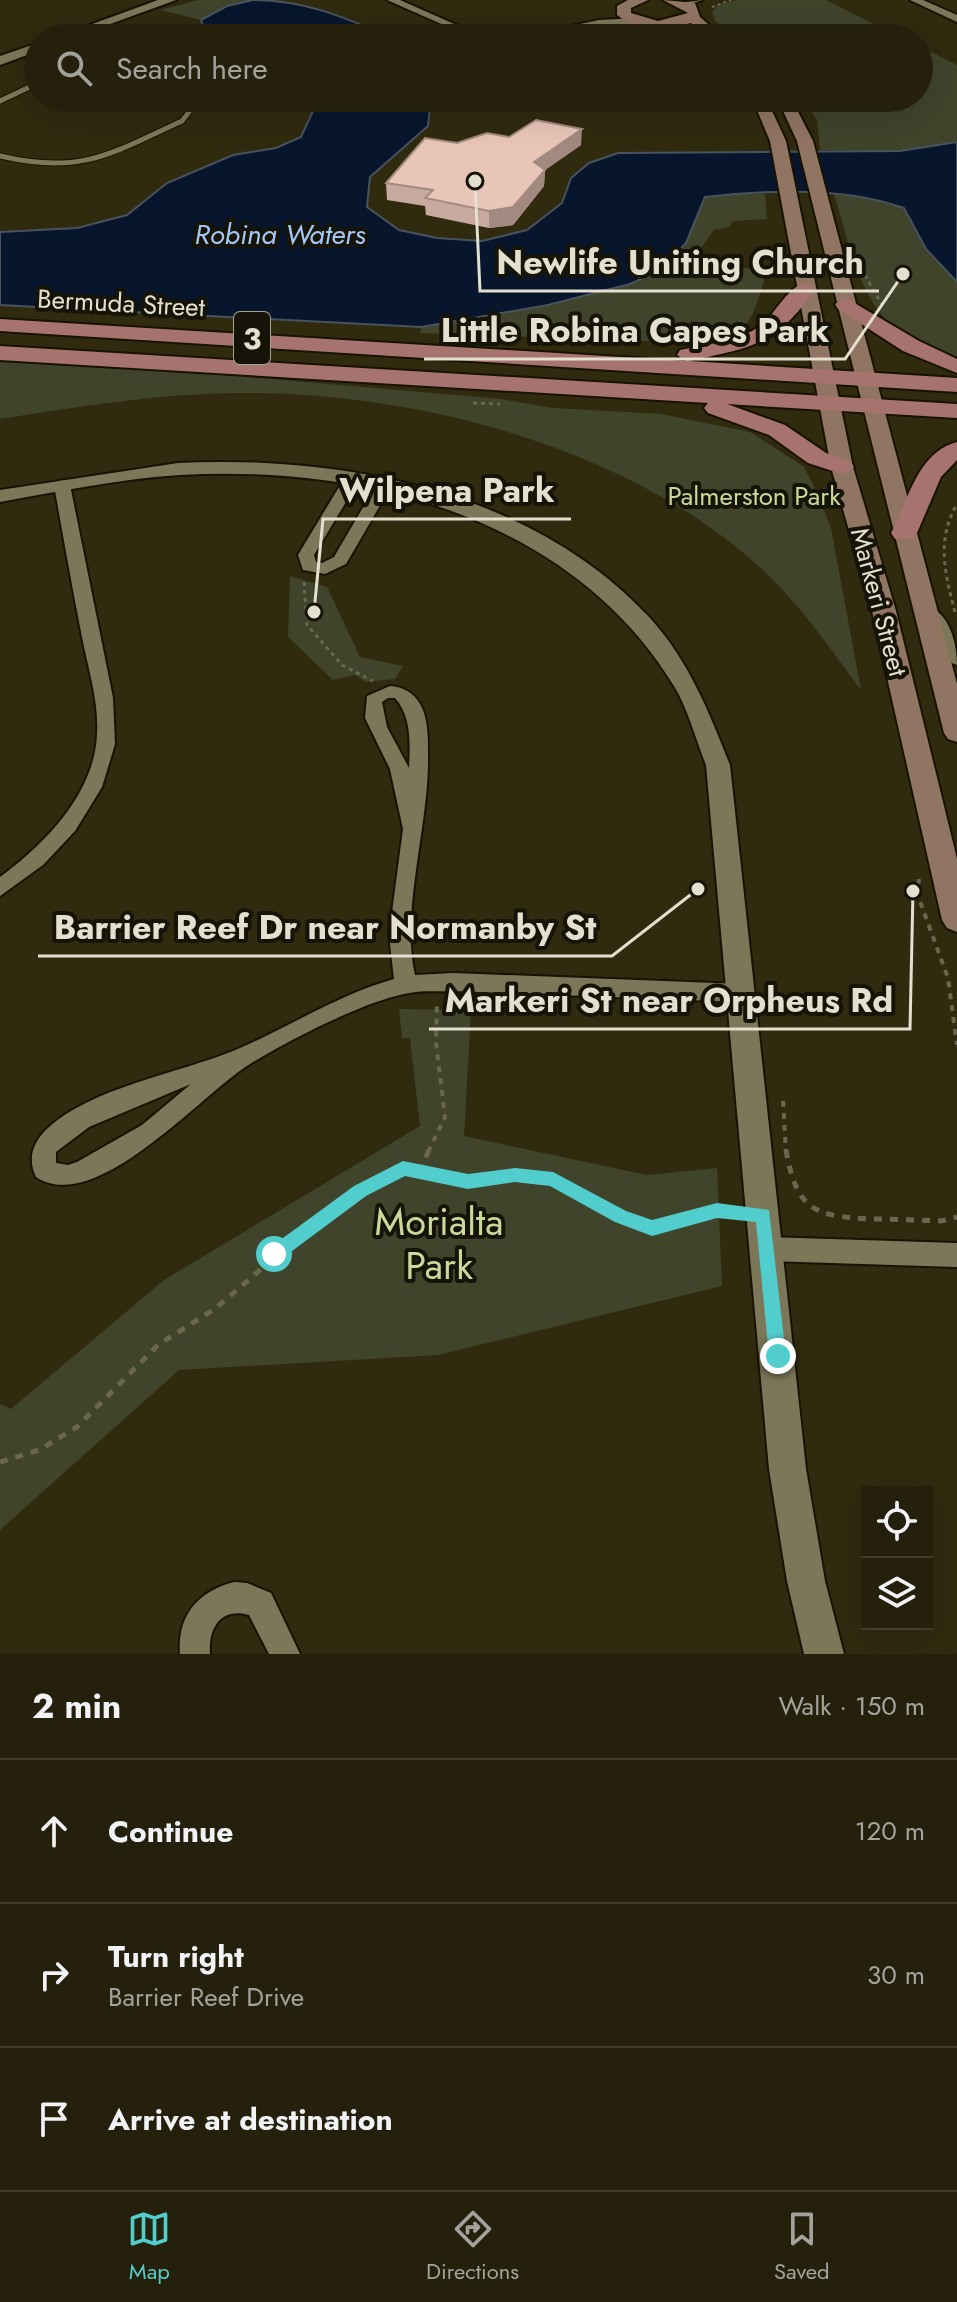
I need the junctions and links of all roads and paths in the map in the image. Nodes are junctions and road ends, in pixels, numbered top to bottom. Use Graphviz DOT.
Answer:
graph roads {
  1 [pos="170,0"];
  2 [pos="392,0"];
  3 [pos="641,0"];
  4 [pos="698,0"];
  5 [pos="915,0"];
  6 [pos="677,1"];
  7 [pos="623,6"];
  8 [pos="692,17"];
  9 [pos="957,19"];
  10 [pos="637,21"];
  11 [pos="599,23"];
  12 [pos="101,24"];
  13 [pos="448,24"];
  14 [pos="594,24"];
  15 [pos="654,24"];
  16 [pos="700,24"];
  17 [pos="24,51"];
  18 [pos="3,58"];
  19 [pos="24,89"];
  20 [pos="2,98"];
  21 [pos="189,112"];
  22 [pos="765,112"];
  23 [pos="791,112"];
  24 [pos="0,156"];
  25 [pos="855,259"];
  26 [pos="805,289"];
  27 [pos="846,304"];
  28 [pos="887,309"];
  29 [pos="0,325"];
  30 [pos="0,353"];
  31 [pos="668,365"];
  32 [pos="957,366"];
  33 [pos="823,375"];
  34 [pos="866,378"];
  35 [pos="957,385"];
  36 [pos="685,394"];
  37 [pos="829,403"];
  38 [pos="873,406"];
  39 [pos="957,411"];
  40 [pos="957,449"];
  41 [pos="842,467"];
  42 [pos="353,477"];
  43 [pos="385,483"];
  44 [pos="62,485"];
  45 [pos="0,496"];
  46 [pos="957,504"];
  47 [pos="904,533"];
  48 [pos="309,566"];
  49 [pos="924,610"];
  50 [pos="957,618"];
  51 [pos="957,657"];
  52 [pos="389,692"];
  53 [pos="956,724"];
  54 [pos="912,729"];
  55 [pos="411,825"];
  56 [pos="0,888"];
  57 [pos="957,920"];
  58 [pos="435,983"];
  59 [pos="407,984"];
  60 [pos="741,993"];
  61 [pos="240,1058"];
  62 [pos="783,1101"];
  63 [pos="419,1172"];
  64 [pos="763,1215"];
  65 [pos="957,1217"];
  66 [pos="767,1249"];
  67 [pos="957,1255"];
  68 [pos="0,1462"];
  69 [pos="195,1654"];
  70 [pos="285,1654"];
  71 [pos="824,1654"];
  1 -- 12 [label="street"];
  2 -- 13 [label="street"];
  3 -- 7 [label="main road"];
  4 -- 6 [label="street"];
  5 -- 9 [label="street"];
  6 -- 8 [label="main road"];
  7 -- 10 [label="main road"];
  7 -- 11 [label="street"];
  8 -- 15 [label="main road"];
  8 -- 16 [label="main road"];
  10 -- 11 [label="street"];
  10 -- 15 [label="main road"];
  11 -- 14 [label="street"];
  17 -- 18 [label="street"];
  19 -- 20 [label="lane"];
  21 -- 24 [label="lane"];
  22 -- 26 [label="main road, Markeri Street"];
  23 -- 27 [label="main road, Markeri Street"];
  25 -- 28 [label="path"];
  26 -- 31 [label="main road"];
  26 -- 33 [label="main road, Markeri Street"];
  27 -- 32 [label="main road"];
  27 -- 34 [label="main road, Markeri Street"];
  29 -- 31 [label="main road, Bermuda Street / 3"];
  30 -- 36 [label="main road, Bermuda Street / 3"];
  31 -- 33 [label="main road, Bermuda Street / 3"];
  33 -- 34 [label="main road, Bermuda Street / 3"];
  33 -- 37 [label="main road, Markeri Street"];
  34 -- 35 [label="main road, Bermuda Street / 3"];
  34 -- 38 [label="main road, Markeri Street"];
  36 -- 37 [label="main road, Bermuda Street / 3"];
  36 -- 41 [label="main road"];
  37 -- 38 [label="main road, Bermuda Street / 3"];
  37 -- 41 [label="main road, Markeri Street"];
  38 -- 39 [label="main road, Bermuda Street / 3"];
  38 -- 47 [label="main road, Markeri Street"];
  40 -- 47 [label="main road"];
  41 -- 54 [label="main road, Markeri Street"];
  42 -- 43 [label="street"];
  42 -- 44 [label="street"];
  42 -- 48 [label="street"];
  43 -- 48 [label="street"];
  43 -- 60 [label="street"];
  44 -- 45 [label="street"];
  44 -- 56 [label="street"];
  46 -- 50 [label="path"];
  47 -- 49 [label="main road, Markeri Street"];
  48 -- 52 [label="path"];
  49 -- 51 [label="street"];
  49 -- 53 [label="main road, Markeri Street"];
  52 -- 55 [label="street"];
  52 -- 55 [label="street"];
  53 -- 54 [label="main road"];
  54 -- 57 [label="main road, Markeri Street"];
  55 -- 59 [label="street"];
  58 -- 59 [label="street"];
  58 -- 60 [label="street"];
  58 -- 63 [label="path"];
  59 -- 61 [label="street"];
  60 -- 64 [label="street"];
  61 -- 61 [label="street"];
  62 -- 65 [label="path"];
  63 -- 64 [label="path"];
  63 -- 68 [label="path"];
  64 -- 66 [label="street"];
  66 -- 67 [label="street"];
  66 -- 71 [label="street"];
  69 -- 70 [label="street"];
}
